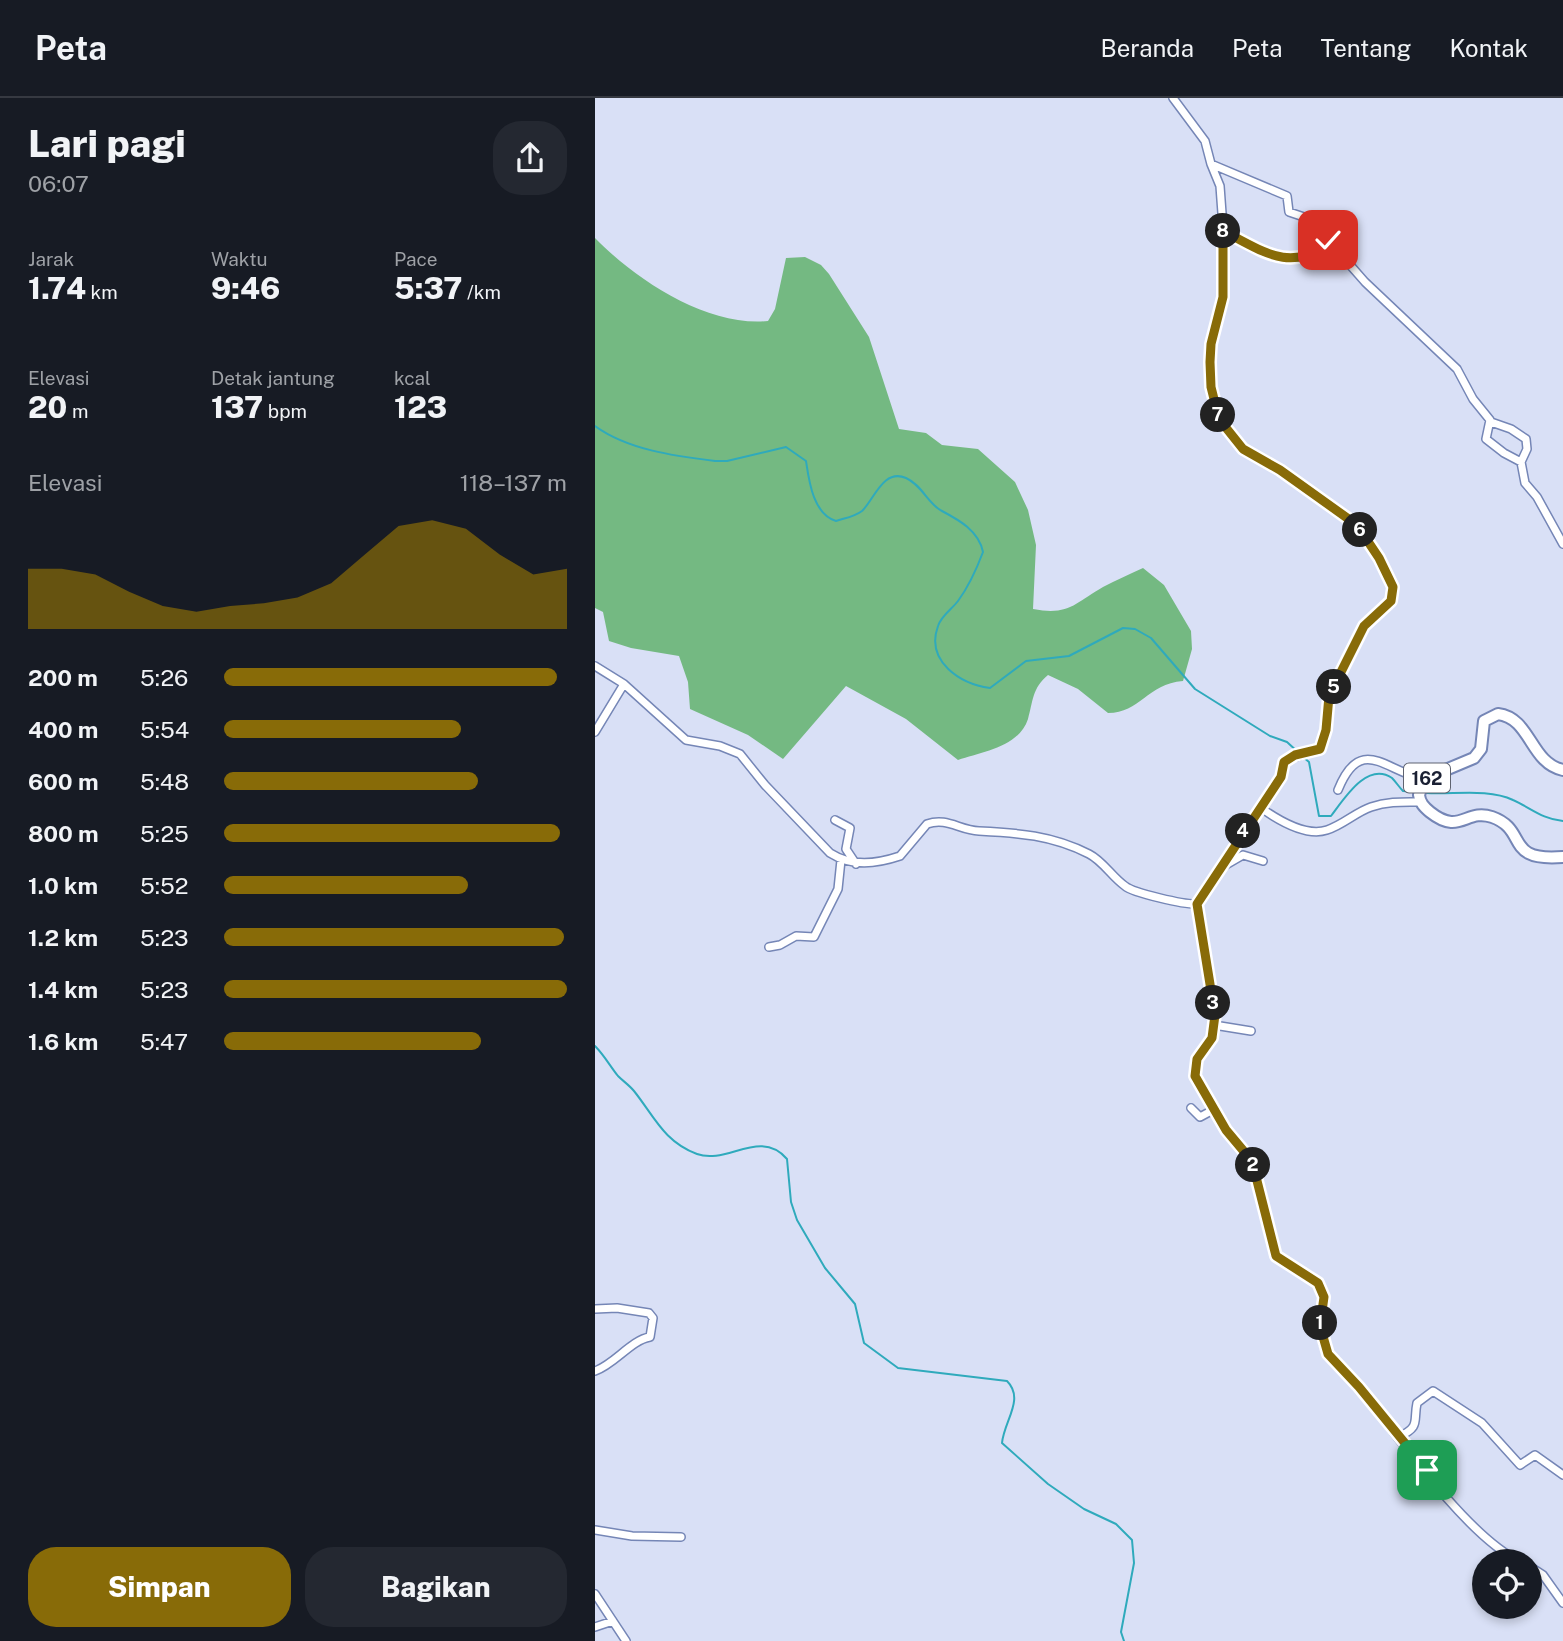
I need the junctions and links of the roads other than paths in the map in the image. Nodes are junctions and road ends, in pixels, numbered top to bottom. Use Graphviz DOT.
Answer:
graph roads {
  1 [pos="1173,98"];
  2 [pos="1211,164"];
  3 [pos="1223,231"];
  4 [pos="1334,247"];
  5 [pos="1490,422"];
  6 [pos="1521,462"];
  7 [pos="1563,544"];
  8 [pos="595,666"];
  9 [pos="624,684"];
  10 [pos="595,732"];
  11 [pos="1563,770"];
  12 [pos="1424,779"];
  13 [pos="1338,790"];
  14 [pos="1421,802"];
  15 [pos="1261,808"];
  16 [pos="835,820"];
  17 [pos="1563,857"];
  18 [pos="841,860"];
  19 [pos="1263,861"];
  20 [pos="856,864"];
  21 [pos="1224,866"];
  22 [pos="1197,904"];
  23 [pos="769,947"];
  24 [pos="1214,1025"];
  25 [pos="1251,1031"];
  26 [pos="1191,1108"];
  27 [pos="1213,1110"];
  28 [pos="595,1309"];
  29 [pos="595,1371"];
  30 [pos="1399,1437"];
  31 [pos="1563,1475"];
  32 [pos="595,1530"];
  33 [pos="681,1536"];
  34 [pos="1499,1549"];
  35 [pos="1542,1574"];
  36 [pos="595,1594"];
  37 [pos="1563,1603"];
  38 [pos="613,1621"];
  39 [pos="595,1627"];
  40 [pos="627,1641"];
  1 -- 2 [label="street"];
  2 -- 3 [label="street"];
  2 -- 4 [label="street"];
  3 -- 4 [label="street"];
  3 -- 15 [label="street"];
  4 -- 5 [label="street"];
  5 -- 6 [label="street"];
  5 -- 6 [label="street"];
  6 -- 7 [label="street"];
  8 -- 9 [label="street"];
  9 -- 10 [label="street"];
  9 -- 18 [label="street"];
  11 -- 12 [label="main road, 162"];
  12 -- 13 [label="street"];
  12 -- 14 [label="main road, 162"];
  14 -- 15 [label="street"];
  14 -- 17 [label="main road, 162"];
  15 -- 21 [label="street"];
  16 -- 20 [label="street"];
  18 -- 20 [label="street"];
  18 -- 23 [label="street"];
  19 -- 21 [label="street"];
  20 -- 22 [label="street"];
  21 -- 22 [label="street"];
  22 -- 24 [label="street"];
  24 -- 25 [label="street"];
  24 -- 27 [label="street"];
  26 -- 27 [label="street"];
  27 -- 30 [label="street"];
  28 -- 29 [label="street"];
  30 -- 31 [label="street"];
  30 -- 34 [label="street"];
  32 -- 33 [label="street"];
  35 -- 37 [label="street"];
  36 -- 38 [label="street"];
  38 -- 39 [label="street"];
  38 -- 40 [label="street"];
}
